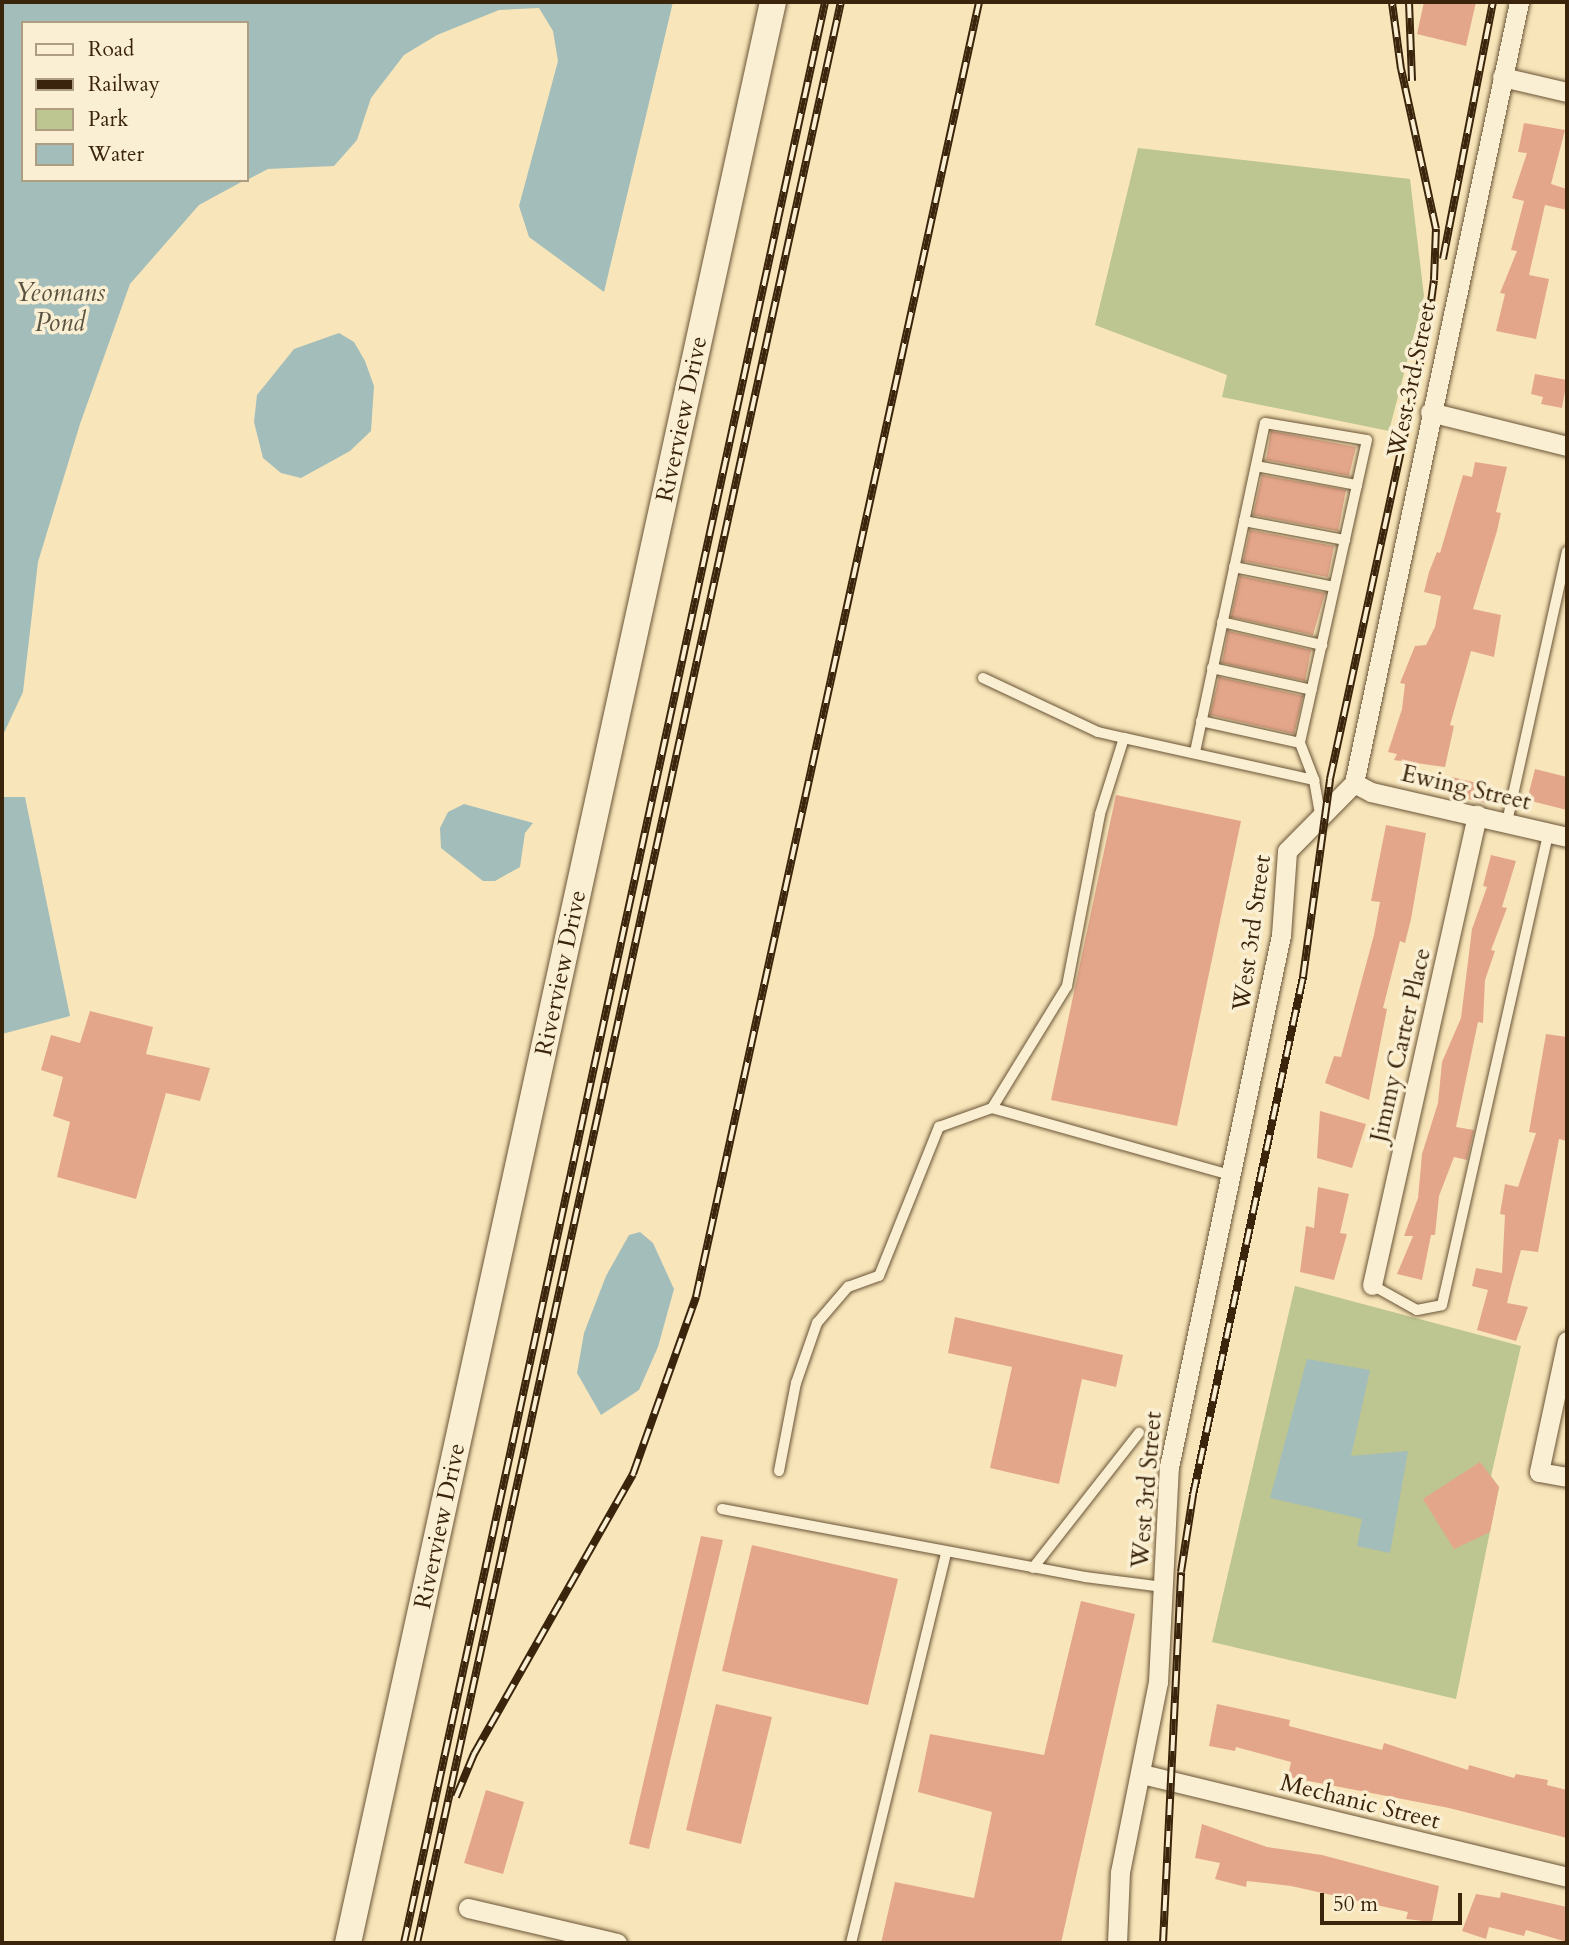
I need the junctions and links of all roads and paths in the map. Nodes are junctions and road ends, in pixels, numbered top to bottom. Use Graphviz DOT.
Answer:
graph roads {
  1 [pos="773,2"];
  2 [pos="1519,2"];
  3 [pos="1503,77"];
  4 [pos="1567,92"];
  5 [pos="1430,412"];
  6 [pos="1567,446"];
  7 [pos="1255,466"];
  8 [pos="1357,485"];
  9 [pos="1244,521"];
  10 [pos="1345,540"];
  11 [pos="1567,552"];
  12 [pos="1234,567"];
  13 [pos="1334,587"];
  14 [pos="1222,622"];
  15 [pos="1321,645"];
  16 [pos="1212,668"];
  17 [pos="983,678"];
  18 [pos="1312,690"];
  19 [pos="1200,721"];
  20 [pos="1124,738"];
  21 [pos="1300,743"];
  22 [pos="1195,752"];
  23 [pos="1314,780"];
  24 [pos="1354,783"];
  25 [pos="1320,815"];
  26 [pos="1478,815"];
  27 [pos="1507,822"];
  28 [pos="1558,835"];
  29 [pos="992,1108"];
  30 [pos="1231,1175"];
  31 [pos="1371,1285"];
  32 [pos="1567,1341"];
  33 [pos="1139,1433"];
  34 [pos="779,1471"];
  35 [pos="1567,1477"];
  36 [pos="722,1509"];
  37 [pos="946,1552"];
  38 [pos="1033,1568"];
  39 [pos="1163,1587"];
  40 [pos="1142,1774"];
  41 [pos="1567,1877"];
  42 [pos="468,1908"];
  43 [pos="348,1943"];
  44 [pos="617,1943"];
  45 [pos="851,1943"];
  46 [pos="1116,1943"];
  1 -- 43 [label="street, Riverview Drive"];
  2 -- 3 [label="street, West 3rd Street"];
  3 -- 4 [label="street"];
  3 -- 5 [label="street, West 3rd Street"];
  5 -- 6 [label="street"];
  5 -- 24 [label="street, West 3rd Street"];
  7 -- 8 [label="lane"];
  7 -- 8 [label="lane"];
  7 -- 9 [label="lane"];
  8 -- 10 [label="lane"];
  9 -- 10 [label="lane"];
  9 -- 12 [label="lane"];
  10 -- 13 [label="lane"];
  11 -- 27 [label="lane"];
  12 -- 13 [label="lane"];
  12 -- 14 [label="lane"];
  13 -- 15 [label="lane"];
  14 -- 15 [label="lane"];
  14 -- 16 [label="lane"];
  15 -- 18 [label="lane"];
  16 -- 18 [label="lane"];
  16 -- 19 [label="lane"];
  17 -- 20 [label="lane"];
  18 -- 21 [label="lane"];
  19 -- 21 [label="lane"];
  19 -- 22 [label="lane"];
  20 -- 22 [label="lane"];
  20 -- 29 [label="lane"];
  21 -- 23 [label="lane"];
  22 -- 23 [label="lane"];
  23 -- 25 [label="lane"];
  24 -- 25 [label="street, West 3rd Street"];
  24 -- 26 [label="street, Ewing Street"];
  25 -- 30 [label="street, West 3rd Street"];
  26 -- 27 [label="street, Ewing Street"];
  26 -- 31 [label="street, Jimmy Carter Place"];
  27 -- 28 [label="street, Ewing Street"];
  28 -- 31 [label="lane"];
  29 -- 30 [label="lane"];
  29 -- 34 [label="lane"];
  30 -- 39 [label="street, West 3rd Street"];
  32 -- 35 [label="street"];
  33 -- 38 [label="lane"];
  36 -- 37 [label="lane"];
  37 -- 38 [label="lane"];
  37 -- 45 [label="lane"];
  38 -- 39 [label="lane"];
  39 -- 40 [label="street, West 3rd Street"];
  40 -- 41 [label="street, Mechanic Street"];
  40 -- 46 [label="street, West 3rd Street"];
  42 -- 44 [label="street"];
}
